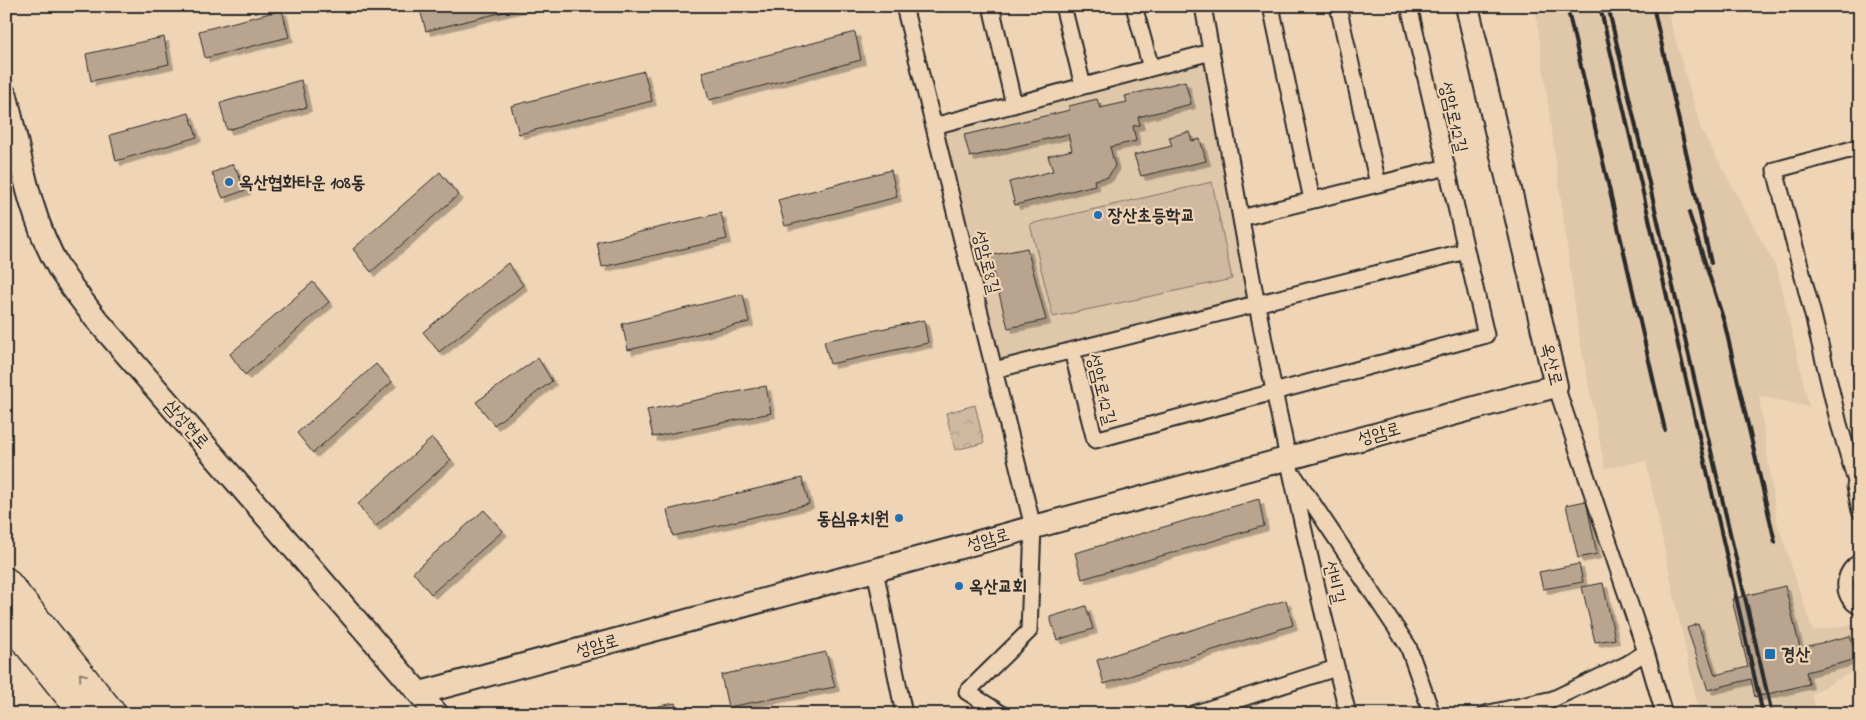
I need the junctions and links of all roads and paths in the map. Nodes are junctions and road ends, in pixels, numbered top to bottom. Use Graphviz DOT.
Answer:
graph roads {
  1 [pos="904,6"];
  2 [pos="991,6"];
  3 [pos="1063,6"];
  4 [pos="1134,6"];
  5 [pos="1203,6"];
  6 [pos="1271,6"];
  7 [pos="1338,6"];
  8 [pos="1409,6"];
  9 [pos="1467,6"];
  10 [pos="1211,52"];
  11 [pos="1150,68"];
  12 [pos="1084,86"];
  13 [pos="6,96"];
  14 [pos="1014,105"];
  15 [pos="934,126"];
  16 [pos="1860,147"];
  17 [pos="1446,167"];
  18 [pos="1378,184"];
  19 [pos="1312,200"];
  20 [pos="1241,218"];
  21 [pos="1466,251"];
  22 [pos="1257,304"];
  23 [pos="1072,351"];
  24 [pos="994,370"];
  25 [pos="1556,386"];
  26 [pos="1275,392"];
  27 [pos="1289,464"];
  28 [pos="1854,480"];
  29 [pos="1860,495"];
  30 [pos="1860,510"];
  31 [pos="1033,527"];
  32 [pos="1860,562"];
  33 [pos="874,570"];
  34 [pos="6,582"];
  35 [pos="1860,607"];
  36 [pos="6,617"];
  37 [pos="1646,652"];
  38 [pos="1336,668"];
  39 [pos="420,693"];
  40 [pos="84,714"];
  41 [pos="112,714"];
  42 [pos="437,714"];
  43 [pos="904,714"];
  44 [pos="1002,714"];
  45 [pos="1193,714"];
  46 [pos="1348,714"];
  47 [pos="1432,714"];
  48 [pos="1485,714"];
  49 [pos="1664,714"];
  1 -- 15 [label="street, 성암로8길"];
  2 -- 14 [label="street"];
  3 -- 12 [label="street"];
  4 -- 11 [label="street"];
  5 -- 10 [label="street"];
  6 -- 19 [label="street"];
  7 -- 18 [label="street"];
  8 -- 17 [label="street, 성암로12길"];
  9 -- 25 [label="street, 옥산로"];
  10 -- 11 [label="street"];
  10 -- 20 [label="street"];
  11 -- 12 [label="street"];
  12 -- 14 [label="street"];
  13 -- 39 [label="street, 삼성현로"];
  14 -- 15 [label="street"];
  15 -- 24 [label="street, 성암로8길"];
  16 -- 28 [label="street"];
  17 -- 18 [label="street, 성암로12길"];
  17 -- 21 [label="street"];
  18 -- 19 [label="street, 성암로12길"];
  19 -- 20 [label="street, 성암로12길"];
  20 -- 22 [label="street"];
  21 -- 22 [label="street, 성암로12길"];
  21 -- 26 [label="street, 성암로12길"];
  22 -- 23 [label="street, 성암로12길"];
  22 -- 26 [label="street"];
  23 -- 24 [label="street"];
  23 -- 26 [label="street, 성암로12길"];
  24 -- 31 [label="street, 성암로8길"];
  25 -- 27 [label="street, 성암로"];
  25 -- 37 [label="street, 옥산로"];
  26 -- 27 [label="street"];
  27 -- 31 [label="street, 성암로"];
  27 -- 38 [label="street, 선비길"];
  27 -- 47 [label="street"];
  28 -- 29 [label="street"];
  28 -- 30 [label="street"];
  31 -- 33 [label="street, 성암로"];
  31 -- 44 [label="street, 성암로8길"];
  32 -- 35 [label="street"];
  33 -- 39 [label="street, 성암로"];
  33 -- 43 [label="street"];
  41 -- 34 [label="highway, one-way"];
  36 -- 40 [label="highway"];
  37 -- 48 [label="street"];
  37 -- 49 [label="street, 옥산로"];
  38 -- 45 [label="street"];
  38 -- 46 [label="street, 선비길"];
  39 -- 42 [label="street, 삼성현로"];
}
